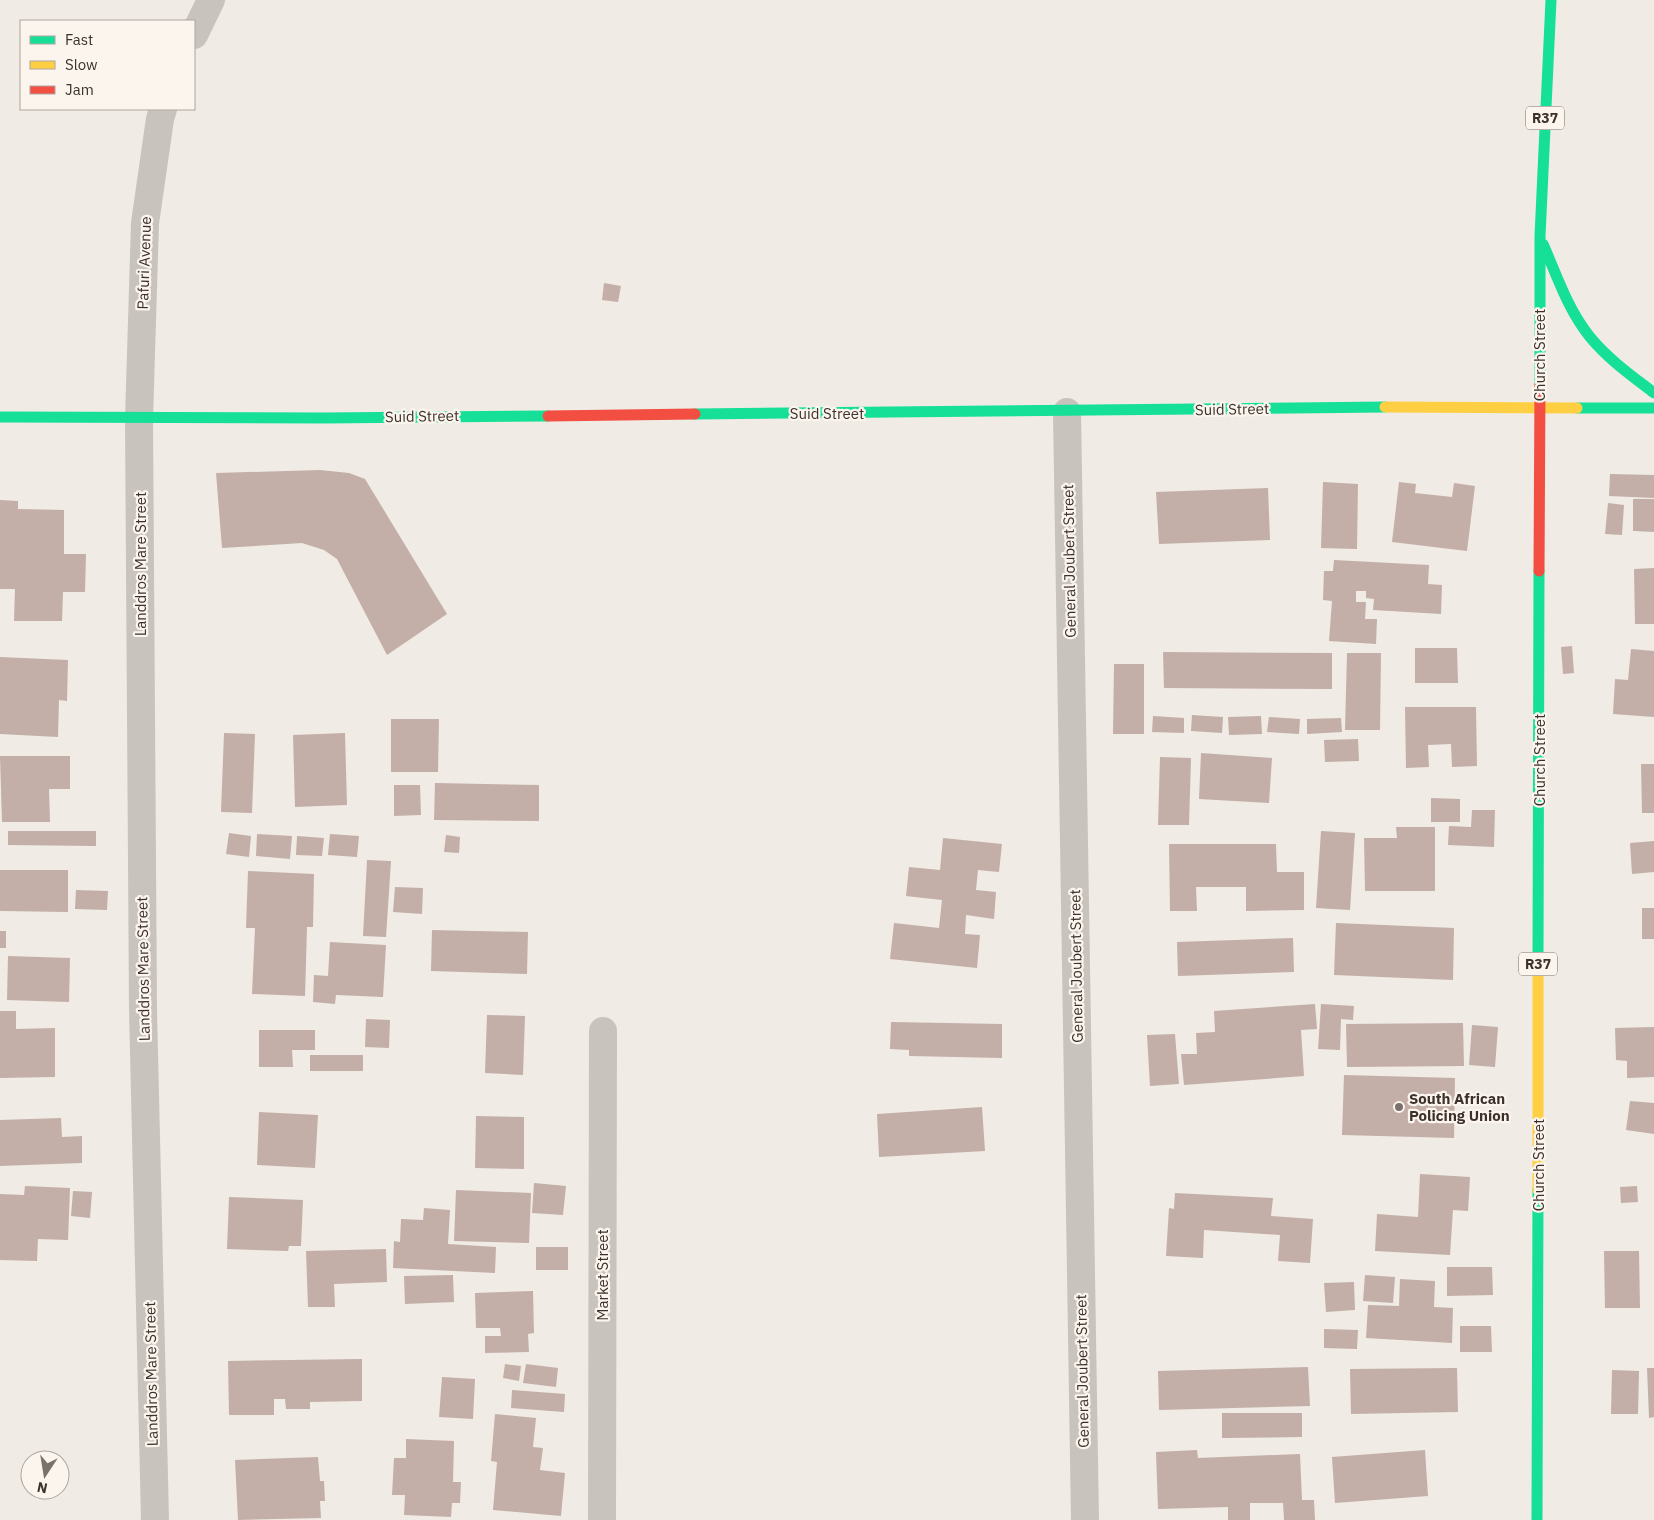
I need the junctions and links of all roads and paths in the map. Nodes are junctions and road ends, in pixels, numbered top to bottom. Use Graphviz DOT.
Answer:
graph roads {
  1 [pos="211,0"];
  2 [pos="1551,0"];
  3 [pos="195,32"];
  4 [pos="163,110"];
  5 [pos="1540,236"];
  6 [pos="1654,393"];
  7 [pos="1539,407"];
  8 [pos="1654,408"];
  9 [pos="1067,412"];
  10 [pos="0,417"];
  11 [pos="139,419"];
  12 [pos="603,1031"];
  13 [pos="155,1520"];
  14 [pos="602,1520"];
  15 [pos="1085,1520"];
  16 [pos="1538,1520"];
  1 -- 3 [label="street"];
  2 -- 5 [label="main road, Church Street / R37"];
  4 -- 11 [label="street, Pafuri Avenue"];
  5 -- 6 [label="main road"];
  5 -- 7 [label="main road, Church Street / R37"];
  7 -- 8 [label="main road, Suid Street"];
  7 -- 9 [label="main road, Suid Street"];
  7 -- 16 [label="main road, Church Street / R37"];
  9 -- 11 [label="main road, Suid Street"];
  9 -- 15 [label="street, General Joubert Street"];
  10 -- 11 [label="main road, Suid Street"];
  11 -- 13 [label="street, Landdros Mare Street"];
  12 -- 14 [label="street, Market Street"];
}
